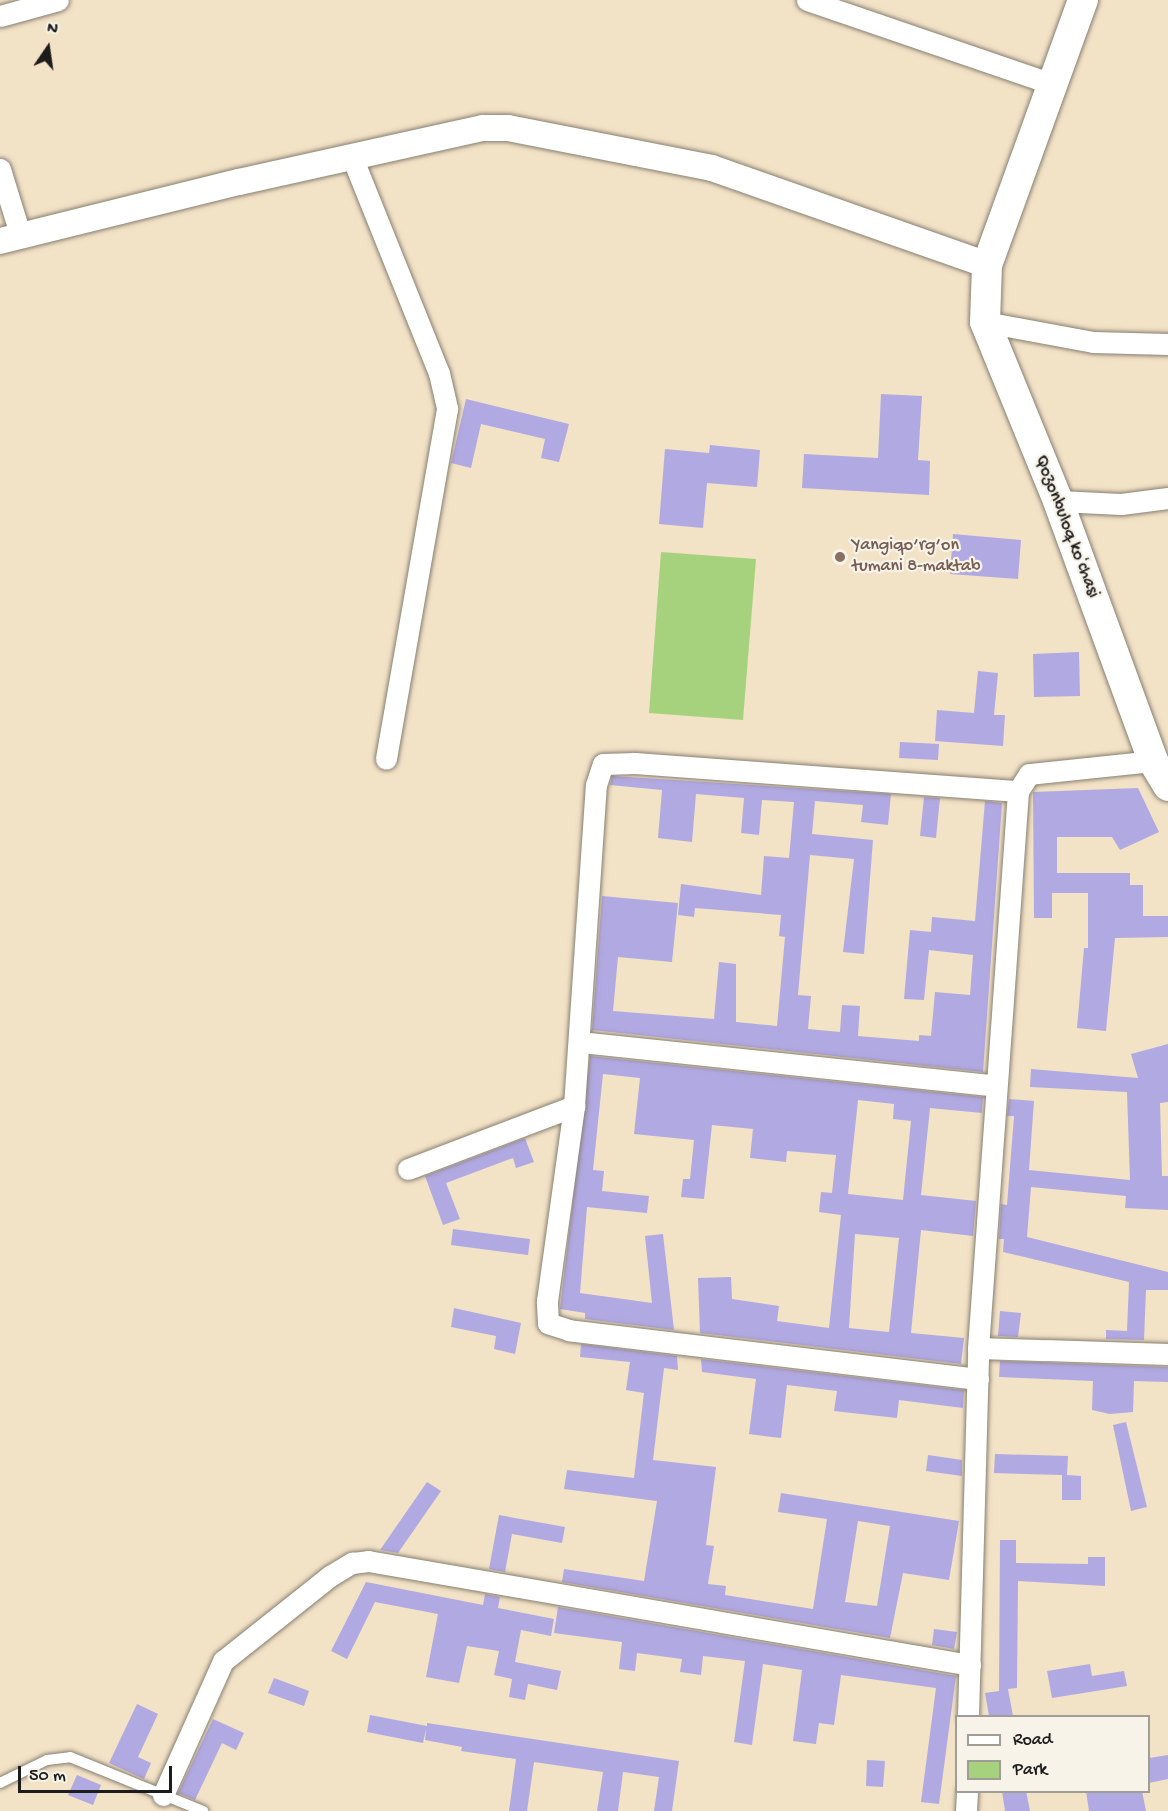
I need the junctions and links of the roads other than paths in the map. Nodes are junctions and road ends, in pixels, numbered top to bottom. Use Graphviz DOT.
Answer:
graph roads {
  1 [pos="58,0"];
  2 [pos="807,0"];
  3 [pos="1083,0"];
  4 [pos="0,16"];
  5 [pos="1050,83"];
  6 [pos="352,157"];
  7 [pos="0,169"];
  8 [pos="10,238"];
  9 [pos="987,265"];
  10 [pos="985,322"];
  11 [pos="1168,344"];
  12 [pos="1168,498"];
  13 [pos="1058,501"];
  14 [pos="386,759"];
  15 [pos="1161,774"];
  16 [pos="1018,791"];
  17 [pos="580,1041"];
  18 [pos="996,1086"];
  19 [pos="574,1106"];
  20 [pos="408,1169"];
  21 [pos="978,1348"];
  22 [pos="1168,1354"];
  23 [pos="978,1380"];
  24 [pos="970,1665"];
  25 [pos="969,1715"];
  26 [pos="0,1783"];
  27 [pos="967,1793"];
  28 [pos="163,1795"];
  29 [pos="203,1811"];
  30 [pos="966,1811"];
  1 -- 4 [label="street"];
  2 -- 5 [label="street"];
  3 -- 5 [label="main road, Qozonbuloq koʻchasi"];
  5 -- 9 [label="main road, Qozonbuloq koʻchasi"];
  6 -- 8 [label="street"];
  6 -- 9 [label="street"];
  6 -- 14 [label="street"];
  7 -- 8 [label="street"];
  9 -- 10 [label="main road, Qozonbuloq koʻchasi"];
  10 -- 11 [label="street"];
  10 -- 13 [label="main road, Qozonbuloq koʻchasi"];
  12 -- 13 [label="street"];
  13 -- 15 [label="main road, Qozonbuloq koʻchasi"];
  15 -- 16 [label="street"];
  16 -- 17 [label="street"];
  16 -- 18 [label="street"];
  17 -- 18 [label="street"];
  17 -- 19 [label="street"];
  18 -- 21 [label="street"];
  19 -- 20 [label="street"];
  19 -- 23 [label="street"];
  21 -- 22 [label="street"];
  21 -- 23 [label="street"];
  23 -- 24 [label="street"];
  24 -- 25 [label="street"];
  24 -- 28 [label="street"];
  26 -- 28 [label="lane"];
  27 -- 30 [label="street"];
  28 -- 29 [label="lane"];
}
